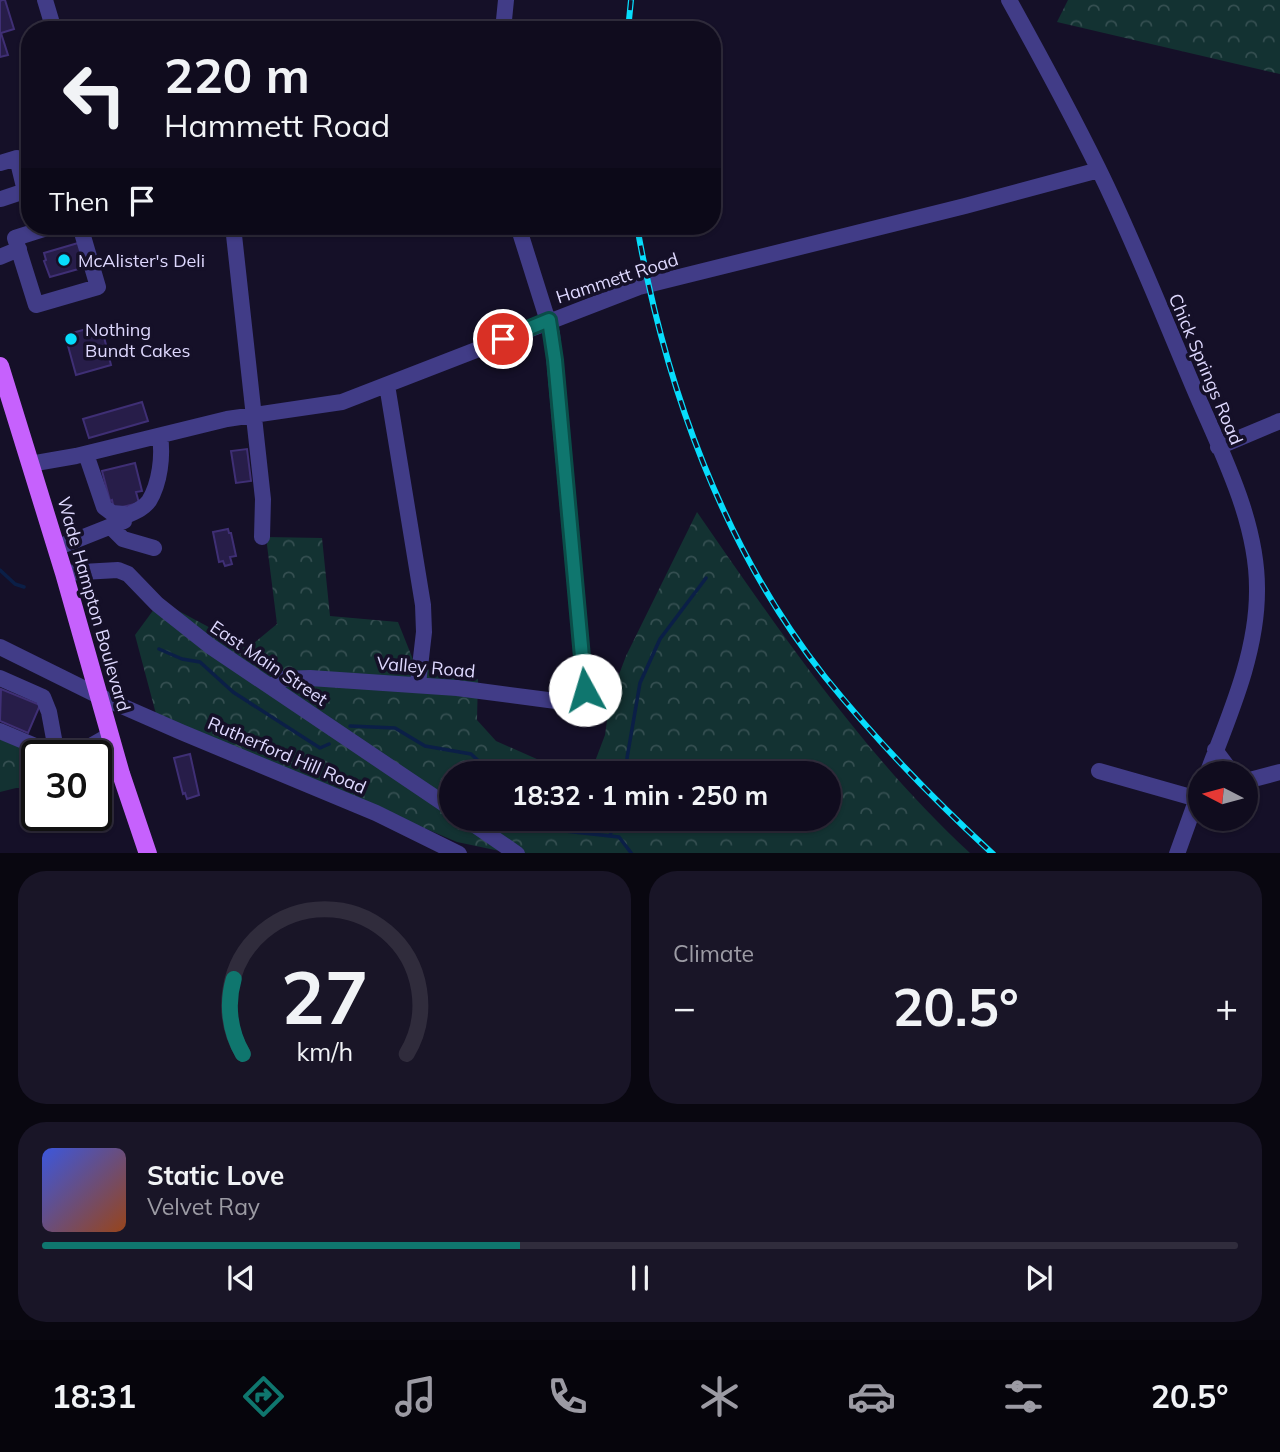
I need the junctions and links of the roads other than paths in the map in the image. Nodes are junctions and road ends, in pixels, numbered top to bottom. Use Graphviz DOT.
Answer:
graph roads {
  1 [pos="46,0"];
  2 [pos="506,0"];
  3 [pos="1009,0"];
  4 [pos="52,21"];
  5 [pos="504,21"];
  6 [pos="0,163"];
  7 [pos="1099,170"];
  8 [pos="21,174"];
  9 [pos="21,192"];
  10 [pos="1,199"];
  11 [pos="22,235"];
  12 [pos="83,235"];
  13 [pos="234,235"];
  14 [pos="521,235"];
  15 [pos="19,249"];
  16 [pos="0,257"];
  17 [pos="549,320"];
  18 [pos="0,366"];
  19 [pos="387,384"];
  20 [pos="254,415"];
  21 [pos="1280,421"];
  22 [pos="160,436"];
  23 [pos="1218,447"];
  24 [pos="86,454"];
  25 [pos="30,464"];
  26 [pos="126,516"];
  27 [pos="111,527"];
  28 [pos="262,537"];
  29 [pos="56,548"];
  30 [pos="154,548"];
  31 [pos="64,573"];
  32 [pos="0,647"];
  33 [pos="0,678"];
  34 [pos="418,684"];
  35 [pos="271,687"];
  36 [pos="99,695"];
  37 [pos="0,731"];
  38 [pos="110,735"];
  39 [pos="21,740"];
  40 [pos="55,740"];
  41 [pos="101,740"];
  42 [pos="1215,750"];
  43 [pos="1211,761"];
  44 [pos="1223,761"];
  45 [pos="112,766"];
  46 [pos="120,767"];
  47 [pos="1099,771"];
  48 [pos="1280,772"];
  49 [pos="1258,778"];
  50 [pos="1188,791"];
  51 [pos="439,800"];
  52 [pos="1188,824"];
  53 [pos="484,831"];
  54 [pos="148,853"];
  55 [pos="459,853"];
  56 [pos="517,853"];
  57 [pos="1177,853"];
  1 -- 4 [label="street"];
  2 -- 5 [label="street"];
  3 -- 7 [label="street, Chick Springs Road"];
  6 -- 8 [label="street"];
  7 -- 17 [label="street, Hammett Road"];
  7 -- 23 [label="street, Chick Springs Road"];
  9 -- 10 [label="street"];
  11 -- 15 [label="street"];
  12 -- 15 [label="street"];
  13 -- 20 [label="street"];
  14 -- 17 [label="street"];
  15 -- 16 [label="street"];
  17 -- 19 [label="street, Hammett Road"];
  17 -- 34 [label="street, Valley Road"];
  18 -- 25 [label="main road, Wade Hampton Boulevard"];
  19 -- 20 [label="street, Hammett Road"];
  19 -- 34 [label="street"];
  20 -- 22 [label="street, Hammett Road"];
  20 -- 28 [label="street"];
  21 -- 23 [label="street"];
  22 -- 24 [label="street, Hammett Road"];
  22 -- 26 [label="street"];
  23 -- 42 [label="street, Chick Springs Road"];
  24 -- 25 [label="street, Hammett Road"];
  24 -- 26 [label="street"];
  25 -- 29 [label="main road, Wade Hampton Boulevard"];
  26 -- 27 [label="street"];
  27 -- 29 [label="street"];
  27 -- 30 [label="street"];
  29 -- 31 [label="main road, Wade Hampton Boulevard"];
  31 -- 35 [label="street, East Main Street"];
  31 -- 36 [label="main road, Wade Hampton Boulevard"];
  32 -- 36 [label="street, Rutherford Hill Road"];
  33 -- 40 [label="street"];
  34 -- 35 [label="street, Valley Road"];
  35 -- 51 [label="street, East Main Street"];
  36 -- 38 [label="main road, Wade Hampton Boulevard"];
  36 -- 55 [label="street, Rutherford Hill Road"];
  37 -- 39 [label="street"];
  38 -- 41 [label="street"];
  38 -- 46 [label="main road, Wade Hampton Boulevard"];
  42 -- 43 [label="street, Chick Springs Road"];
  42 -- 44 [label="street"];
  45 -- 46 [label="street"];
  46 -- 54 [label="main road, Wade Hampton Boulevard"];
  47 -- 50 [label="street"];
  48 -- 49 [label="street"];
  52 -- 57 [label="street"];
  53 -- 56 [label="street"];
}
